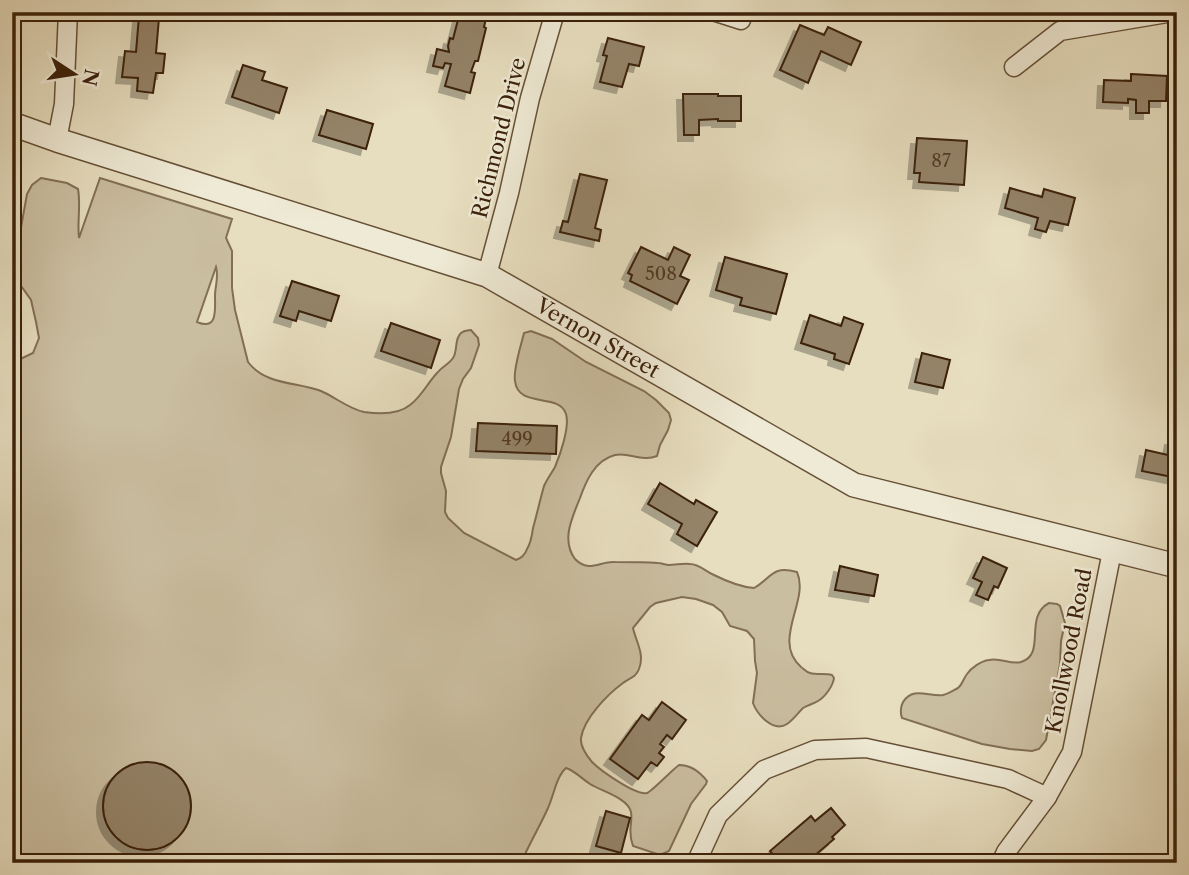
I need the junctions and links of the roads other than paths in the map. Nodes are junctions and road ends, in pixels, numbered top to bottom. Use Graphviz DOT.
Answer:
graph roads {
  1 [pos="68,12"];
  2 [pos="555,12"];
  3 [pos="716,12"];
  4 [pos="1173,12"];
  5 [pos="741,20"];
  6 [pos="1014,67"];
  7 [pos="12,124"];
  8 [pos="57,140"];
  9 [pos="487,275"];
  10 [pos="1112,551"];
  11 [pos="1177,566"];
  12 [pos="1048,797"];
  13 [pos="696,863"];
  14 [pos="1001,863"];
  1 -- 8 [label="street"];
  2 -- 9 [label="street, Richmond Drive"];
  3 -- 5 [label="street"];
  4 -- 6 [label="street"];
  7 -- 8 [label="street, Vernon Street"];
  8 -- 9 [label="street, Vernon Street"];
  9 -- 10 [label="street, Vernon Street"];
  10 -- 11 [label="street, Vernon Street"];
  10 -- 12 [label="street, Knollwood Road"];
  12 -- 13 [label="street"];
  12 -- 14 [label="street, Knollwood Road"];
}
